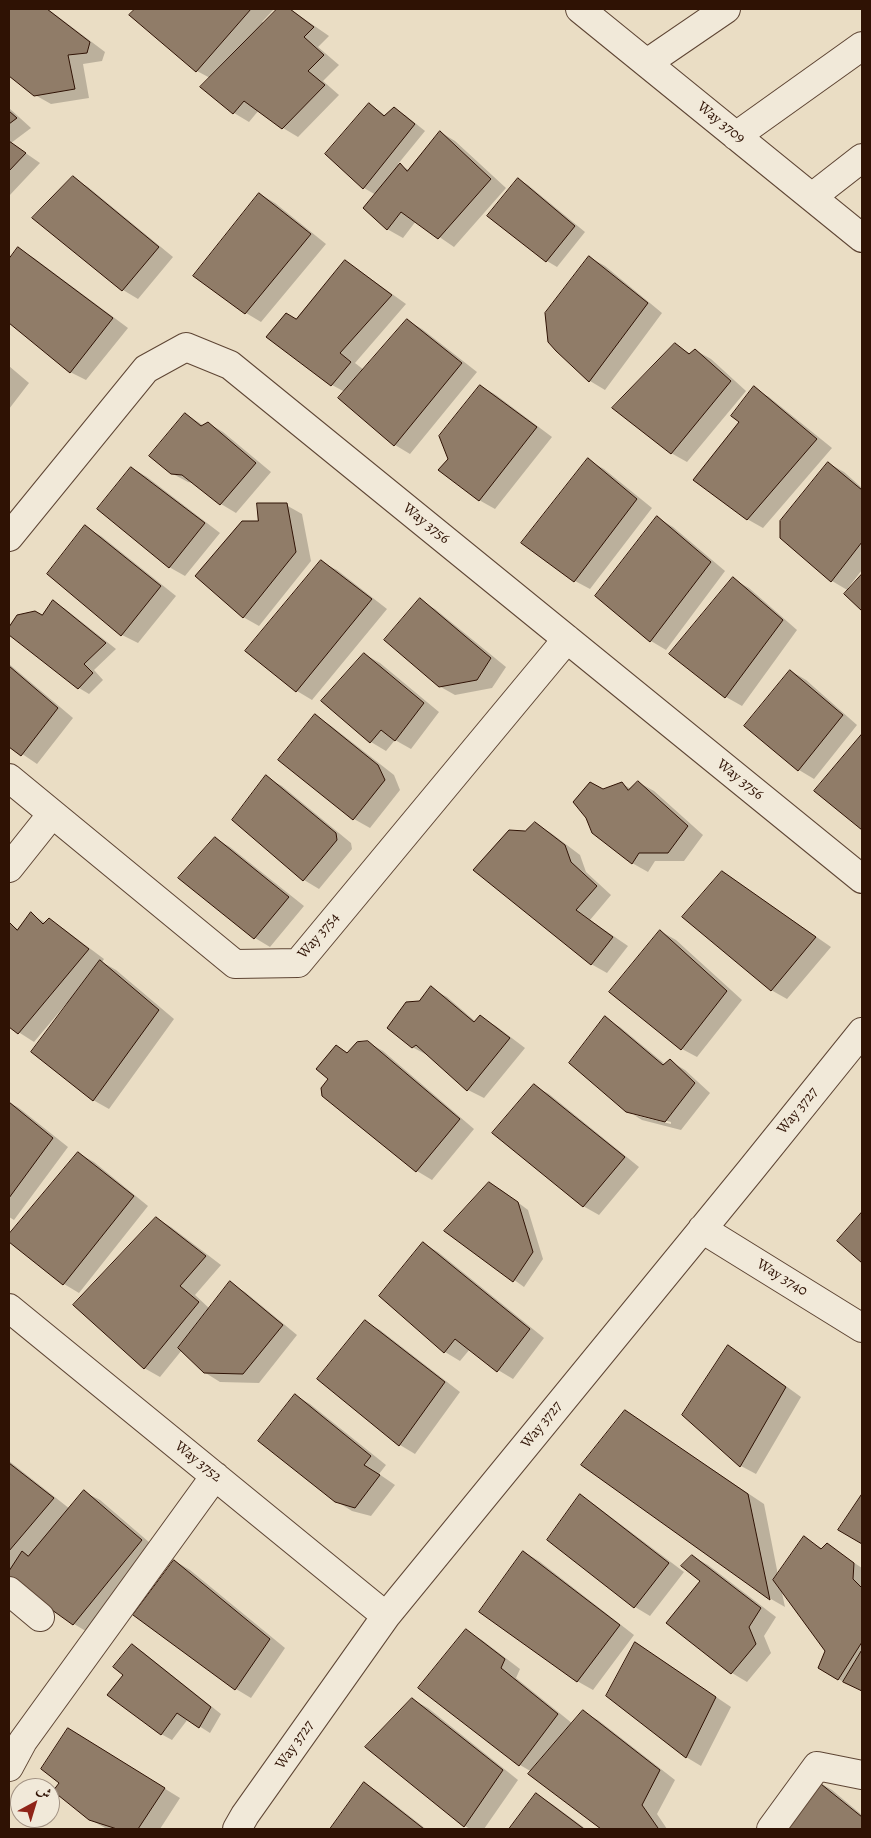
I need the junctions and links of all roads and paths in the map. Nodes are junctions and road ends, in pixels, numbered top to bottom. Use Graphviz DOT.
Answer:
graph roads {
  1 [pos="580,9"];
  2 [pos="726,9"];
  3 [pos="862,46"];
  4 [pos="647,63"];
  5 [pos="736,136"];
  6 [pos="862,158"];
  7 [pos="812,197"];
  8 [pos="862,238"];
  9 [pos="9,537"];
  10 [pos="568,639"];
  11 [pos="9,778"];
  12 [pos="52,814"];
  13 [pos="9,868"];
  14 [pos="862,879"];
  15 [pos="862,1032"];
  16 [pos="702,1229"];
  17 [pos="9,1308"];
  18 [pos="862,1328"];
  19 [pos="214,1476"];
  20 [pos="9,1591"];
  21 [pos="386,1616"];
  22 [pos="40,1617"];
  23 [pos="9,1767"];
  24 [pos="862,1775"];
  25 [pos="237,1829"];
  26 [pos="771,1829"];
  1 -- 4 [label="street, Way 3709"];
  2 -- 4 [label="street"];
  3 -- 5 [label="street"];
  4 -- 5 [label="street, Way 3709"];
  5 -- 7 [label="street, Way 3709"];
  6 -- 7 [label="street"];
  7 -- 8 [label="street, Way 3709"];
  9 -- 10 [label="street, Way 3756"];
  10 -- 12 [label="street, Way 3754"];
  10 -- 14 [label="street, Way 3756"];
  11 -- 12 [label="street, Way 3754"];
  12 -- 13 [label="street"];
  15 -- 16 [label="street, Way 3727"];
  16 -- 18 [label="street, Way 3740"];
  16 -- 21 [label="street, Way 3727"];
  17 -- 19 [label="street, Way 3752"];
  19 -- 21 [label="street, Way 3752"];
  19 -- 23 [label="street"];
  20 -- 22 [label="street"];
  21 -- 25 [label="street, Way 3727"];
  24 -- 26 [label="street"];
}
